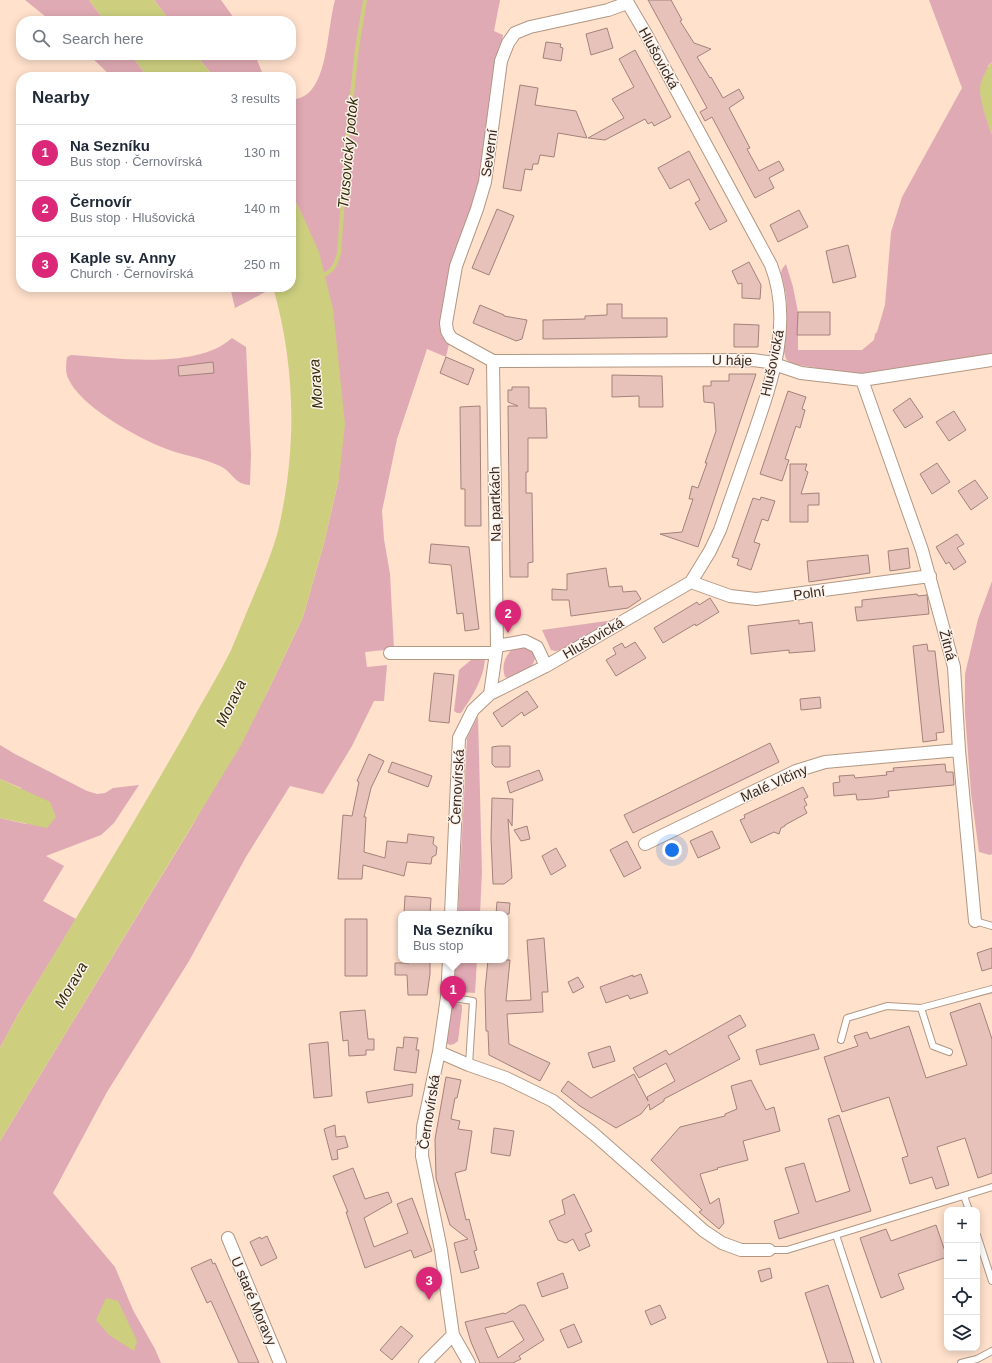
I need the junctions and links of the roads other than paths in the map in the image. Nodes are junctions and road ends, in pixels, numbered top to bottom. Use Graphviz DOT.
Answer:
graph roads {
  1 [pos="627,2"];
  2 [pos="992,360"];
  3 [pos="493,361"];
  4 [pos="775,364"];
  5 [pos="862,380"];
  6 [pos="930,576"];
  7 [pos="691,582"];
  8 [pos="496,649"];
  9 [pos="390,653"];
  10 [pos="546,666"];
  11 [pos="490,694"];
  12 [pos="960,750"];
  13 [pos="645,844"];
  14 [pos="451,911"];
  15 [pos="975,921"];
  16 [pos="992,926"];
  17 [pos="449,963"];
  18 [pos="992,989"];
  19 [pos="447,997"];
  20 [pos="921,1008"];
  21 [pos="841,1040"];
  22 [pos="439,1052"];
  23 [pos="949,1052"];
  24 [pos="469,1065"];
  25 [pos="992,1187"];
  26 [pos="964,1196"];
  27 [pos="968,1207"];
  28 [pos="836,1235"];
  29 [pos="228,1238"];
  30 [pos="980,1243"];
  31 [pos="769,1250"];
  32 [pos="992,1281"];
  33 [pos="454,1335"];
  34 [pos="992,1351"];
  35 [pos="280,1363"];
  36 [pos="426,1363"];
  37 [pos="469,1363"];
  38 [pos="878,1363"];
  39 [pos="961,1363"];
  1 -- 3 [label="street, Severní"];
  1 -- 4 [label="street, Hlušovická"];
  2 -- 5 [label="street, U háje"];
  3 -- 4 [label="street, U háje"];
  3 -- 8 [label="street, Na partkách"];
  4 -- 5 [label="street, U háje"];
  4 -- 7 [label="street, Hlušovická"];
  5 -- 6 [label="street, Žitná"];
  6 -- 7 [label="street, Polní"];
  6 -- 12 [label="street, Žitná"];
  7 -- 10 [label="street, Hlušovická"];
  8 -- 9 [label="street, Hlušovická"];
  8 -- 10 [label="street, Hlušovická"];
  8 -- 11 [label="street, Na partkách"];
  10 -- 11 [label="street, Hlušovická"];
  11 -- 14 [label="street, Černovírská"];
  12 -- 13 [label="street, Malé Vlčiny"];
  12 -- 15 [label="street, Žitná"];
  15 -- 16 [label="lane"];
  17 -- 19 [label="street, Černovírská"];
  18 -- 20 [label="lane"];
  19 -- 22 [label="street, Černovírská"];
  19 -- 24 [label="lane"];
  20 -- 21 [label="lane"];
  20 -- 23 [label="lane"];
  22 -- 24 [label="street"];
  22 -- 33 [label="street, Černovírská"];
  24 -- 31 [label="street"];
  25 -- 26 [label="lane"];
  26 -- 27 [label="lane"];
  26 -- 28 [label="lane"];
  28 -- 31 [label="lane"];
  28 -- 38 [label="lane"];
  29 -- 35 [label="street, U staré Moravy"];
  30 -- 32 [label="lane"];
  33 -- 36 [label="street"];
  33 -- 37 [label="street, Černovírská"];
  34 -- 39 [label="lane"];
}
